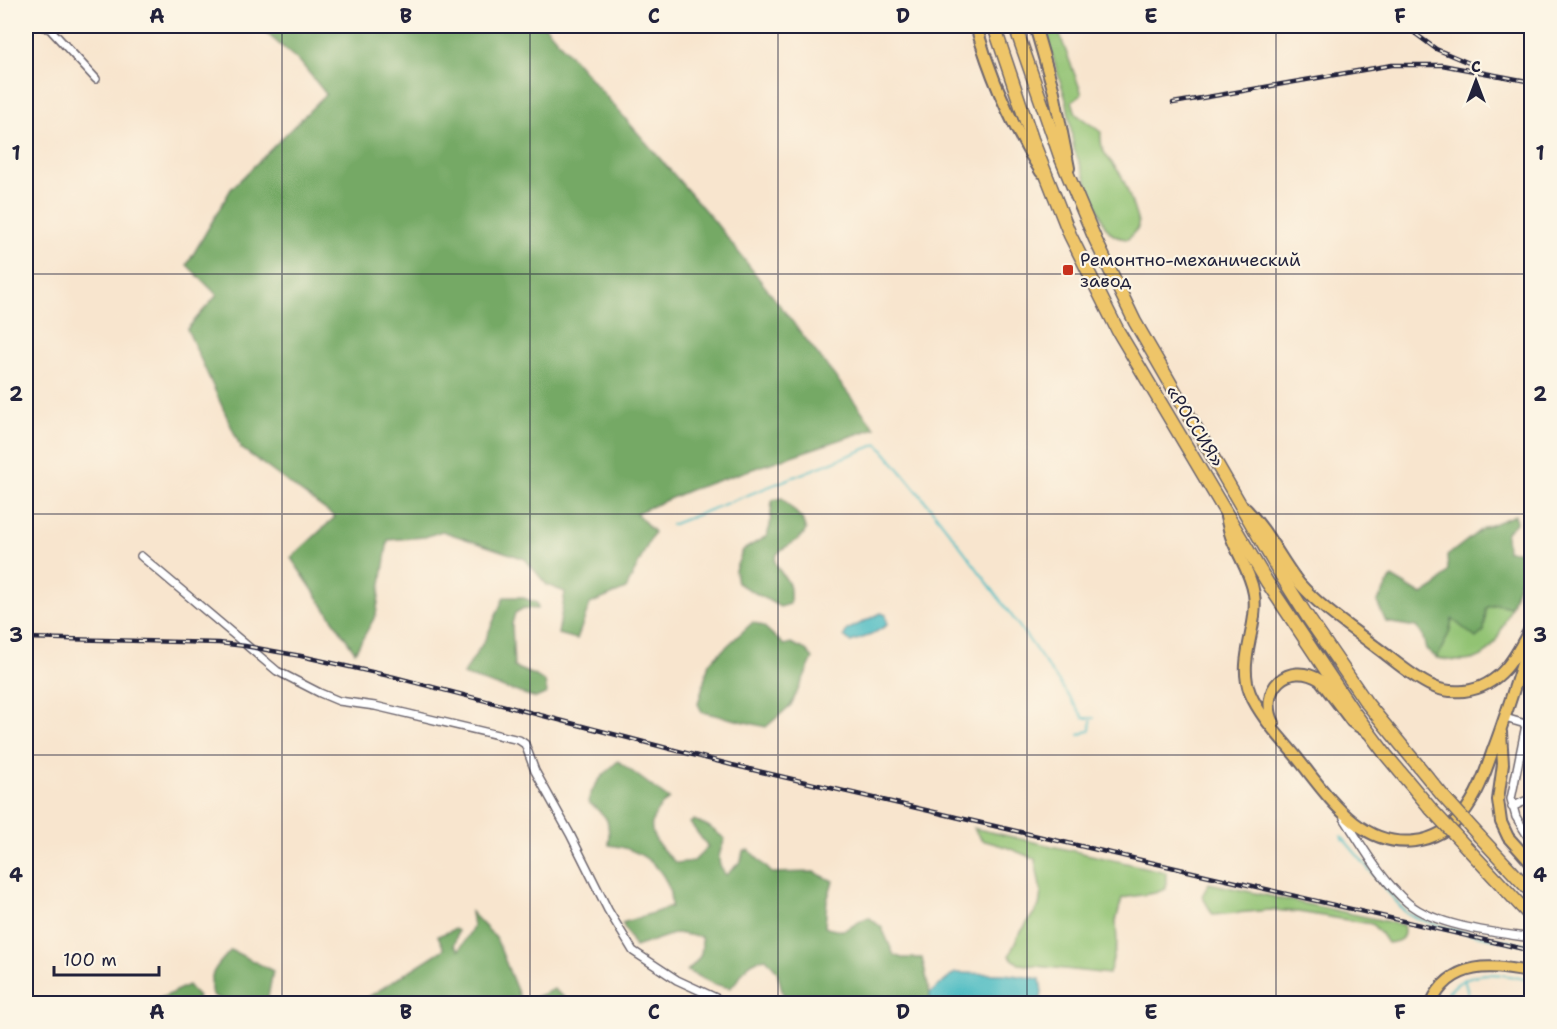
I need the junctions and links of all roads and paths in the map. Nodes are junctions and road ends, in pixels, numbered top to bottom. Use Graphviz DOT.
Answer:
graph roads {
  1 [pos="42,26"];
  2 [pos="976,26"];
  3 [pos="994,26"];
  4 [pos="1015,26"];
  5 [pos="1035,26"];
  6 [pos="96,79"];
  7 [pos="1071,182"];
  8 [pos="1052,189"];
  9 [pos="1239,502"];
  10 [pos="1223,506"];
  11 [pos="141,556"];
  12 [pos="1532,625"];
  13 [pos="1532,633"];
  14 [pos="1503,723"];
  15 [pos="1528,725"];
  16 [pos="1368,732"];
  17 [pos="1284,742"];
  18 [pos="1532,802"];
  19 [pos="1512,807"];
  20 [pos="1340,810"];
  21 [pos="1532,843"];
  22 [pos="1532,864"];
  23 [pos="1532,893"];
  24 [pos="1532,918"];
  25 [pos="1532,939"];
  26 [pos="1532,973"];
  27 [pos="729,1004"];
  28 [pos="1431,1004"];
  1 -- 6 [label="street"];
  2 -- 8 [label="main road"];
  3 -- 8 [label="highway, «РОССИЯ»"];
  4 -- 7 [label="highway, «РОССИЯ»"];
  5 -- 7 [label="main road"];
  7 -- 9 [label="highway, «РОССИЯ»"];
  8 -- 10 [label="highway, «РОССИЯ»"];
  9 -- 12 [label="main road"];
  9 -- 23 [label="highway, «РОССИЯ», bridge"];
  10 -- 16 [label="highway, «РОССИЯ»"];
  10 -- 17 [label="main road"];
  11 -- 27 [label="street"];
  13 -- 14 [label="main road"];
  14 -- 15 [label="street"];
  14 -- 20 [label="main road"];
  14 -- 22 [label="main road"];
  15 -- 19 [label="street"];
  16 -- 17 [label="main road"];
  16 -- 24 [label="highway, «РОССИЯ», bridge"];
  17 -- 20 [label="main road"];
  18 -- 19 [label="street"];
  19 -- 21 [label="street"];
  20 -- 25 [label="street"];
  26 -- 28 [label="main road"];
}
